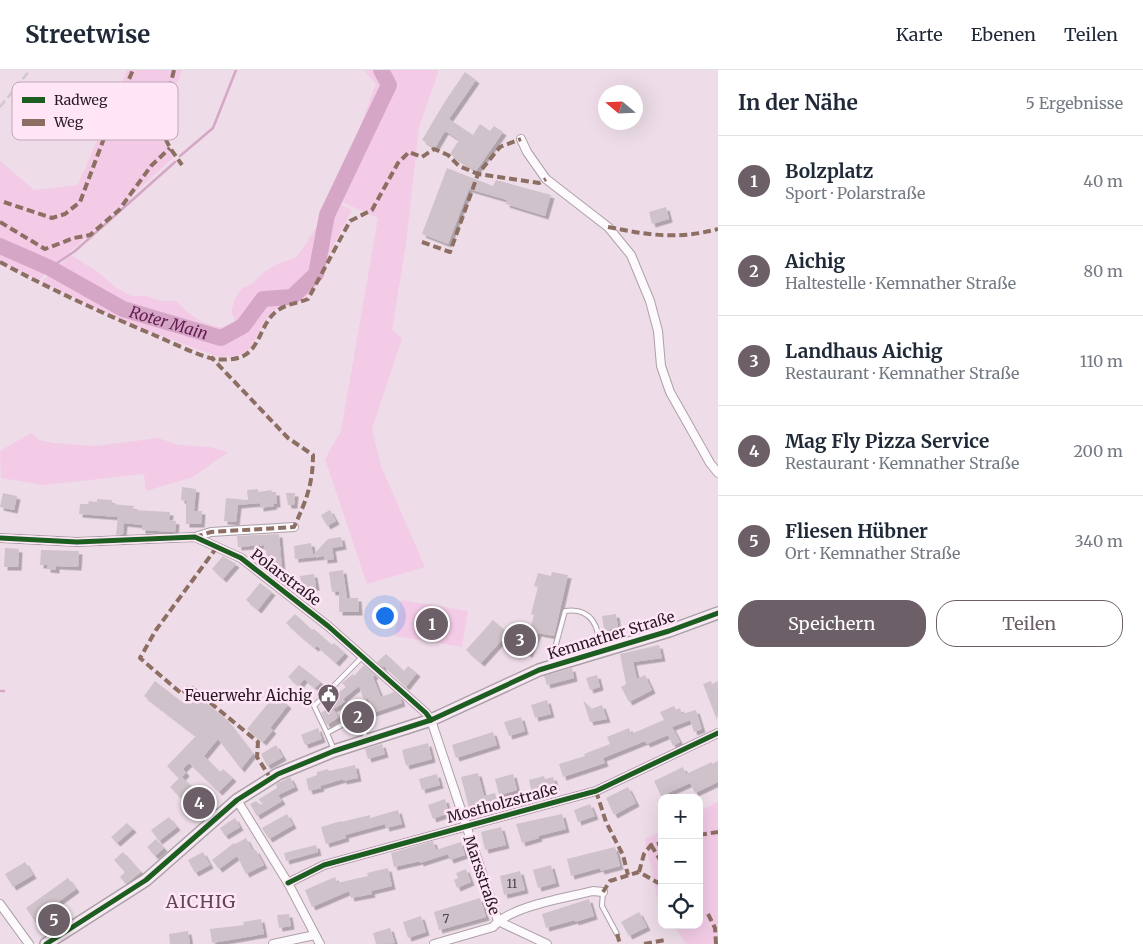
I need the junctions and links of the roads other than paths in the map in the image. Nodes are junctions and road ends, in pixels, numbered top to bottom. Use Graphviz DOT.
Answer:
graph roads {
  1 [pos="521,139"];
  2 [pos="718,472"];
  3 [pos="294,527"];
  4 [pos="195,537"];
  5 [pos="0,538"];
  6 [pos="718,613"];
  7 [pos="598,652"];
  8 [pos="363,656"];
  9 [pos="554,666"];
  10 [pos="431,720"];
  11 [pos="327,733"];
  12 [pos="718,733"];
  13 [pos="366,740"];
  14 [pos="334,751"];
  15 [pos="237,800"];
  16 [pos="465,826"];
  17 [pos="288,883"];
  18 [pos="604,892"];
  19 [pos="0,904"];
  20 [pos="498,921"];
  21 [pos="617,934"];
  22 [pos="315,935"];
  23 [pos="29,944"];
  24 [pos="46,944"];
  25 [pos="273,944"];
  26 [pos="320,944"];
  27 [pos="434,944"];
  28 [pos="547,944"];
  1 -- 2 [label="street"];
  3 -- 4 [label="street, Polarstraße"];
  4 -- 5 [label="street, Polarstraße"];
  4 -- 8 [label="street, Polarstraße"];
  6 -- 7 [label="main road, Kemnather Straße"];
  7 -- 9 [label="main road, Kemnather Straße"];
  7 -- 9 [label="lane"];
  8 -- 10 [label="street, Polarstraße"];
  8 -- 11 [label="lane"];
  9 -- 10 [label="main road, Kemnather Straße"];
  10 -- 13 [label="main road, Kemnather Straße"];
  10 -- 16 [label="street, Marsstraße"];
  11 -- 13 [label="lane"];
  11 -- 14 [label="lane"];
  12 -- 16 [label="street, Mostholzstraße"];
  13 -- 14 [label="main road, Kemnather Straße"];
  14 -- 15 [label="main road, Kemnather Straße"];
  15 -- 17 [label="street"];
  15 -- 24 [label="main road, Kemnather Straße"];
  16 -- 17 [label="street, Mostholzstraße"];
  16 -- 20 [label="street, Marsstraße"];
  17 -- 22 [label="street"];
  18 -- 20 [label="street"];
  18 -- 21 [label="lane"];
  19 -- 23 [label="street"];
  20 -- 27 [label="street"];
  20 -- 28 [label="street, Marsstraße"];
  22 -- 25 [label="street"];
  22 -- 26 [label="street"];
}
